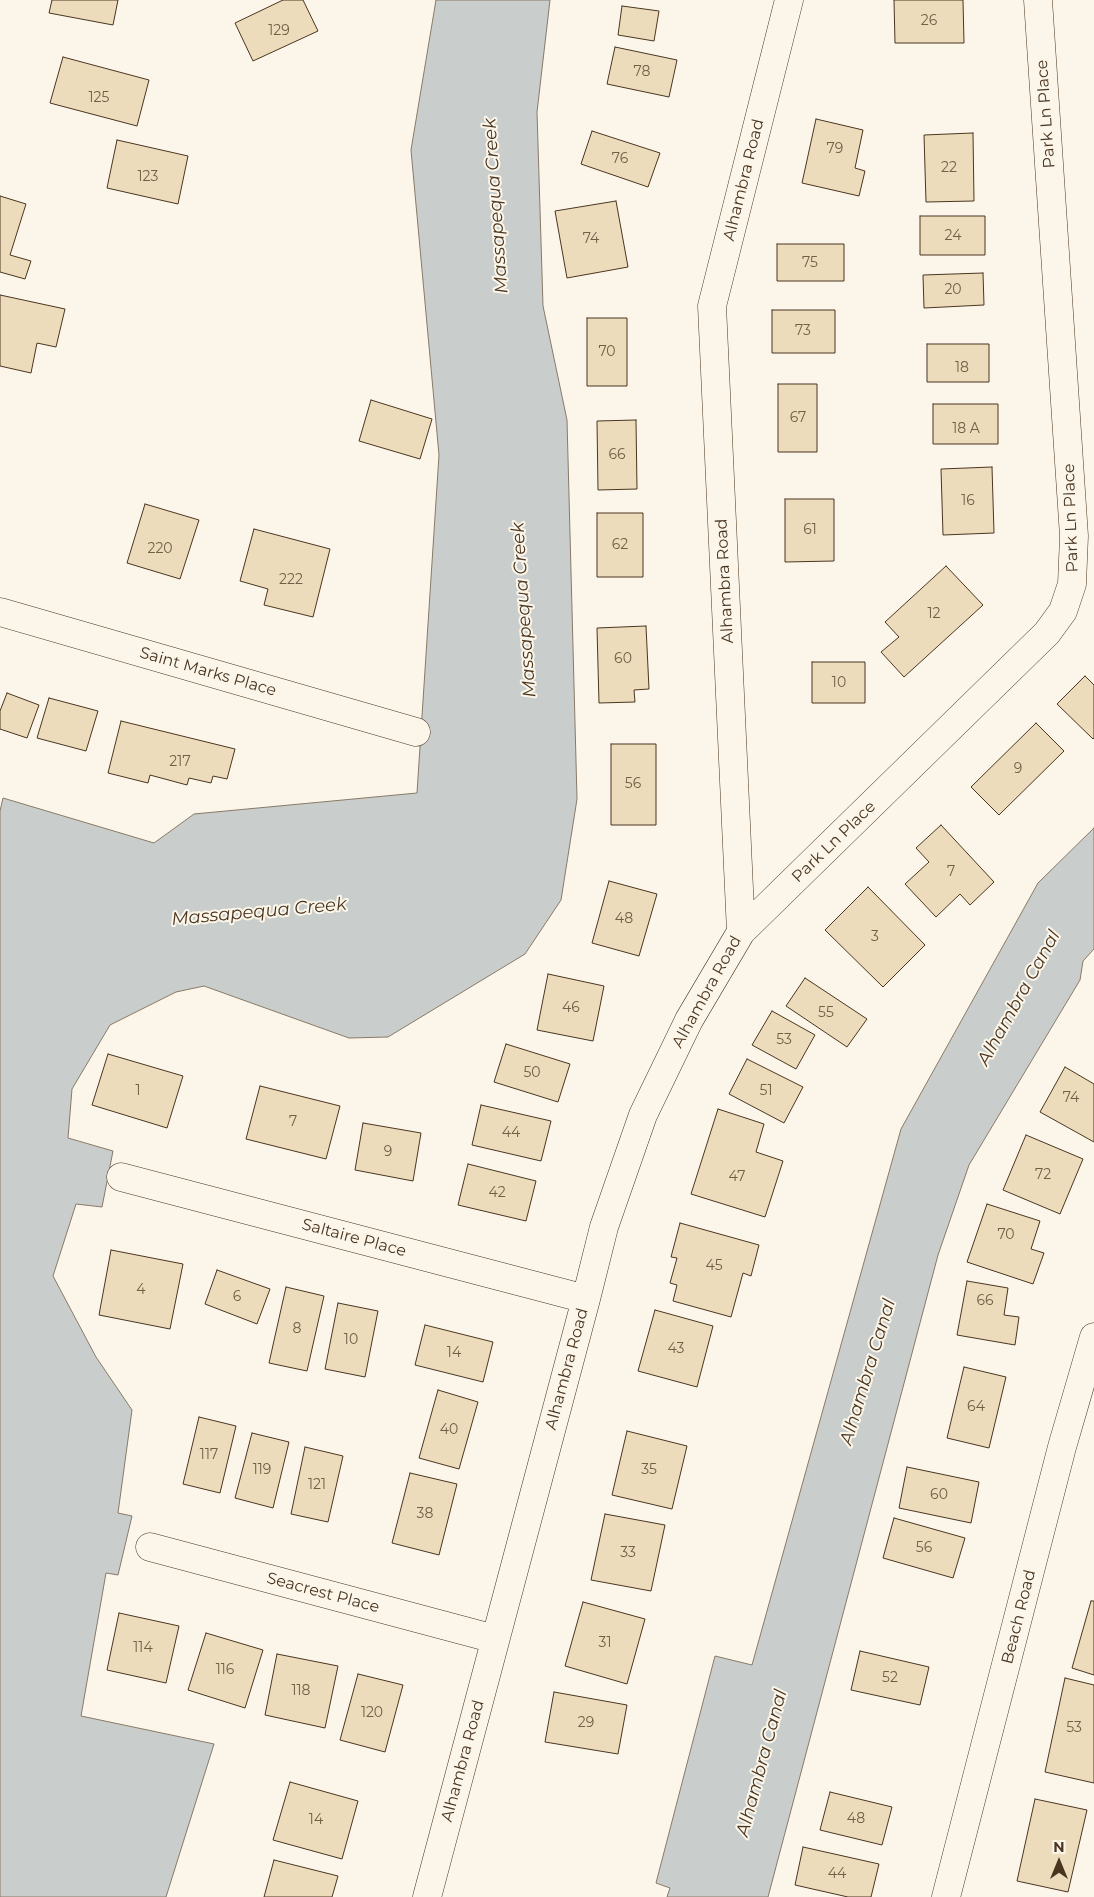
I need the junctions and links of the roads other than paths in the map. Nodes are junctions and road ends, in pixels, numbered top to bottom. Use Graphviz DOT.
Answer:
graph roads {
  1 [pos="789,0"];
  2 [pos="1038,0"];
  3 [pos="0,612"];
  4 [pos="416,732"];
  5 [pos="741,932"];
  6 [pos="121,1177"];
  7 [pos="586,1299"];
  8 [pos="1094,1337"];
  9 [pos="150,1547"];
  10 [pos="495,1638"];
  11 [pos="427,1897"];
  12 [pos="946,1897"];
  1 -- 5 [label="street, Alhambra Road"];
  2 -- 5 [label="street, Park Ln Place"];
  3 -- 4 [label="street, Saint Marks Place"];
  5 -- 7 [label="street, Alhambra Road"];
  6 -- 7 [label="street, Saltaire Place"];
  7 -- 10 [label="street, Alhambra Road"];
  8 -- 12 [label="street, Beach Road"];
  9 -- 10 [label="street, Seacrest Place"];
  10 -- 11 [label="street, Alhambra Road"];
}
